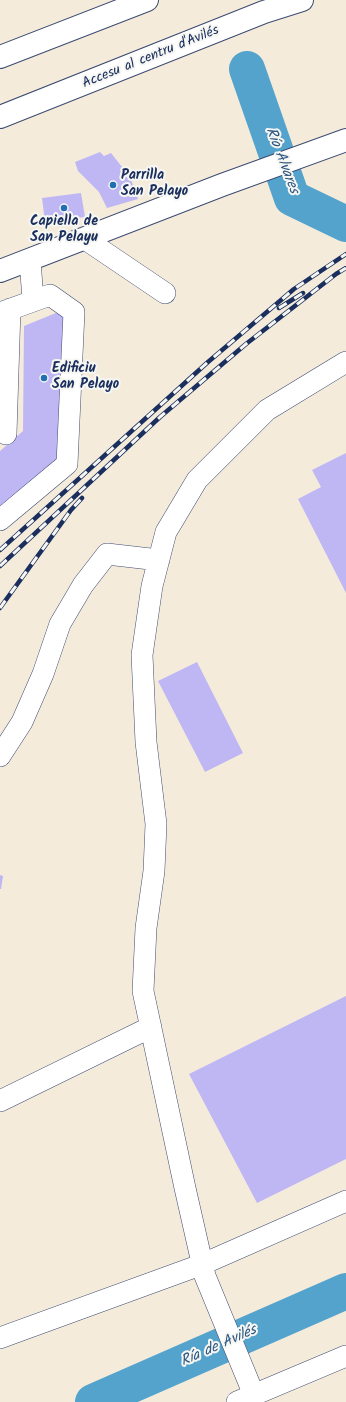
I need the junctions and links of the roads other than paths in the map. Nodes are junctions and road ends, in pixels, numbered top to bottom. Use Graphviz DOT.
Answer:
graph roads {
  1 [pos="147,0"];
  2 [pos="302,0"];
  3 [pos="0,57"];
  4 [pos="0,117"];
  5 [pos="339,142"];
  6 [pos="85,238"];
  7 [pos="30,260"];
  8 [pos="0,271"];
  9 [pos="165,293"];
  10 [pos="33,300"];
  11 [pos="5,311"];
  12 [pos="346,362"];
  13 [pos="6,434"];
  14 [pos="0,520"];
  15 [pos="159,560"];
  16 [pos="0,756"];
  17 [pos="151,1027"];
  18 [pos="0,1101"];
  19 [pos="346,1201"];
  20 [pos="204,1270"];
  21 [pos="0,1338"];
  22 [pos="346,1356"];
  23 [pos="245,1398"];
  1 -- 3 [label="main road"];
  2 -- 4 [label="main road, Accesu al centru d'Avilés"];
  5 -- 6 [label="main road"];
  6 -- 7 [label="main road"];
  6 -- 9 [label="street"];
  7 -- 8 [label="main road"];
  7 -- 10 [label="street"];
  10 -- 11 [label="street"];
  10 -- 14 [label="street"];
  11 -- 13 [label="street"];
  12 -- 15 [label="street"];
  15 -- 16 [label="street"];
  15 -- 17 [label="street"];
  17 -- 18 [label="street"];
  17 -- 20 [label="street"];
  19 -- 20 [label="street"];
  20 -- 21 [label="street"];
  20 -- 23 [label="street"];
  22 -- 23 [label="street"];
}
